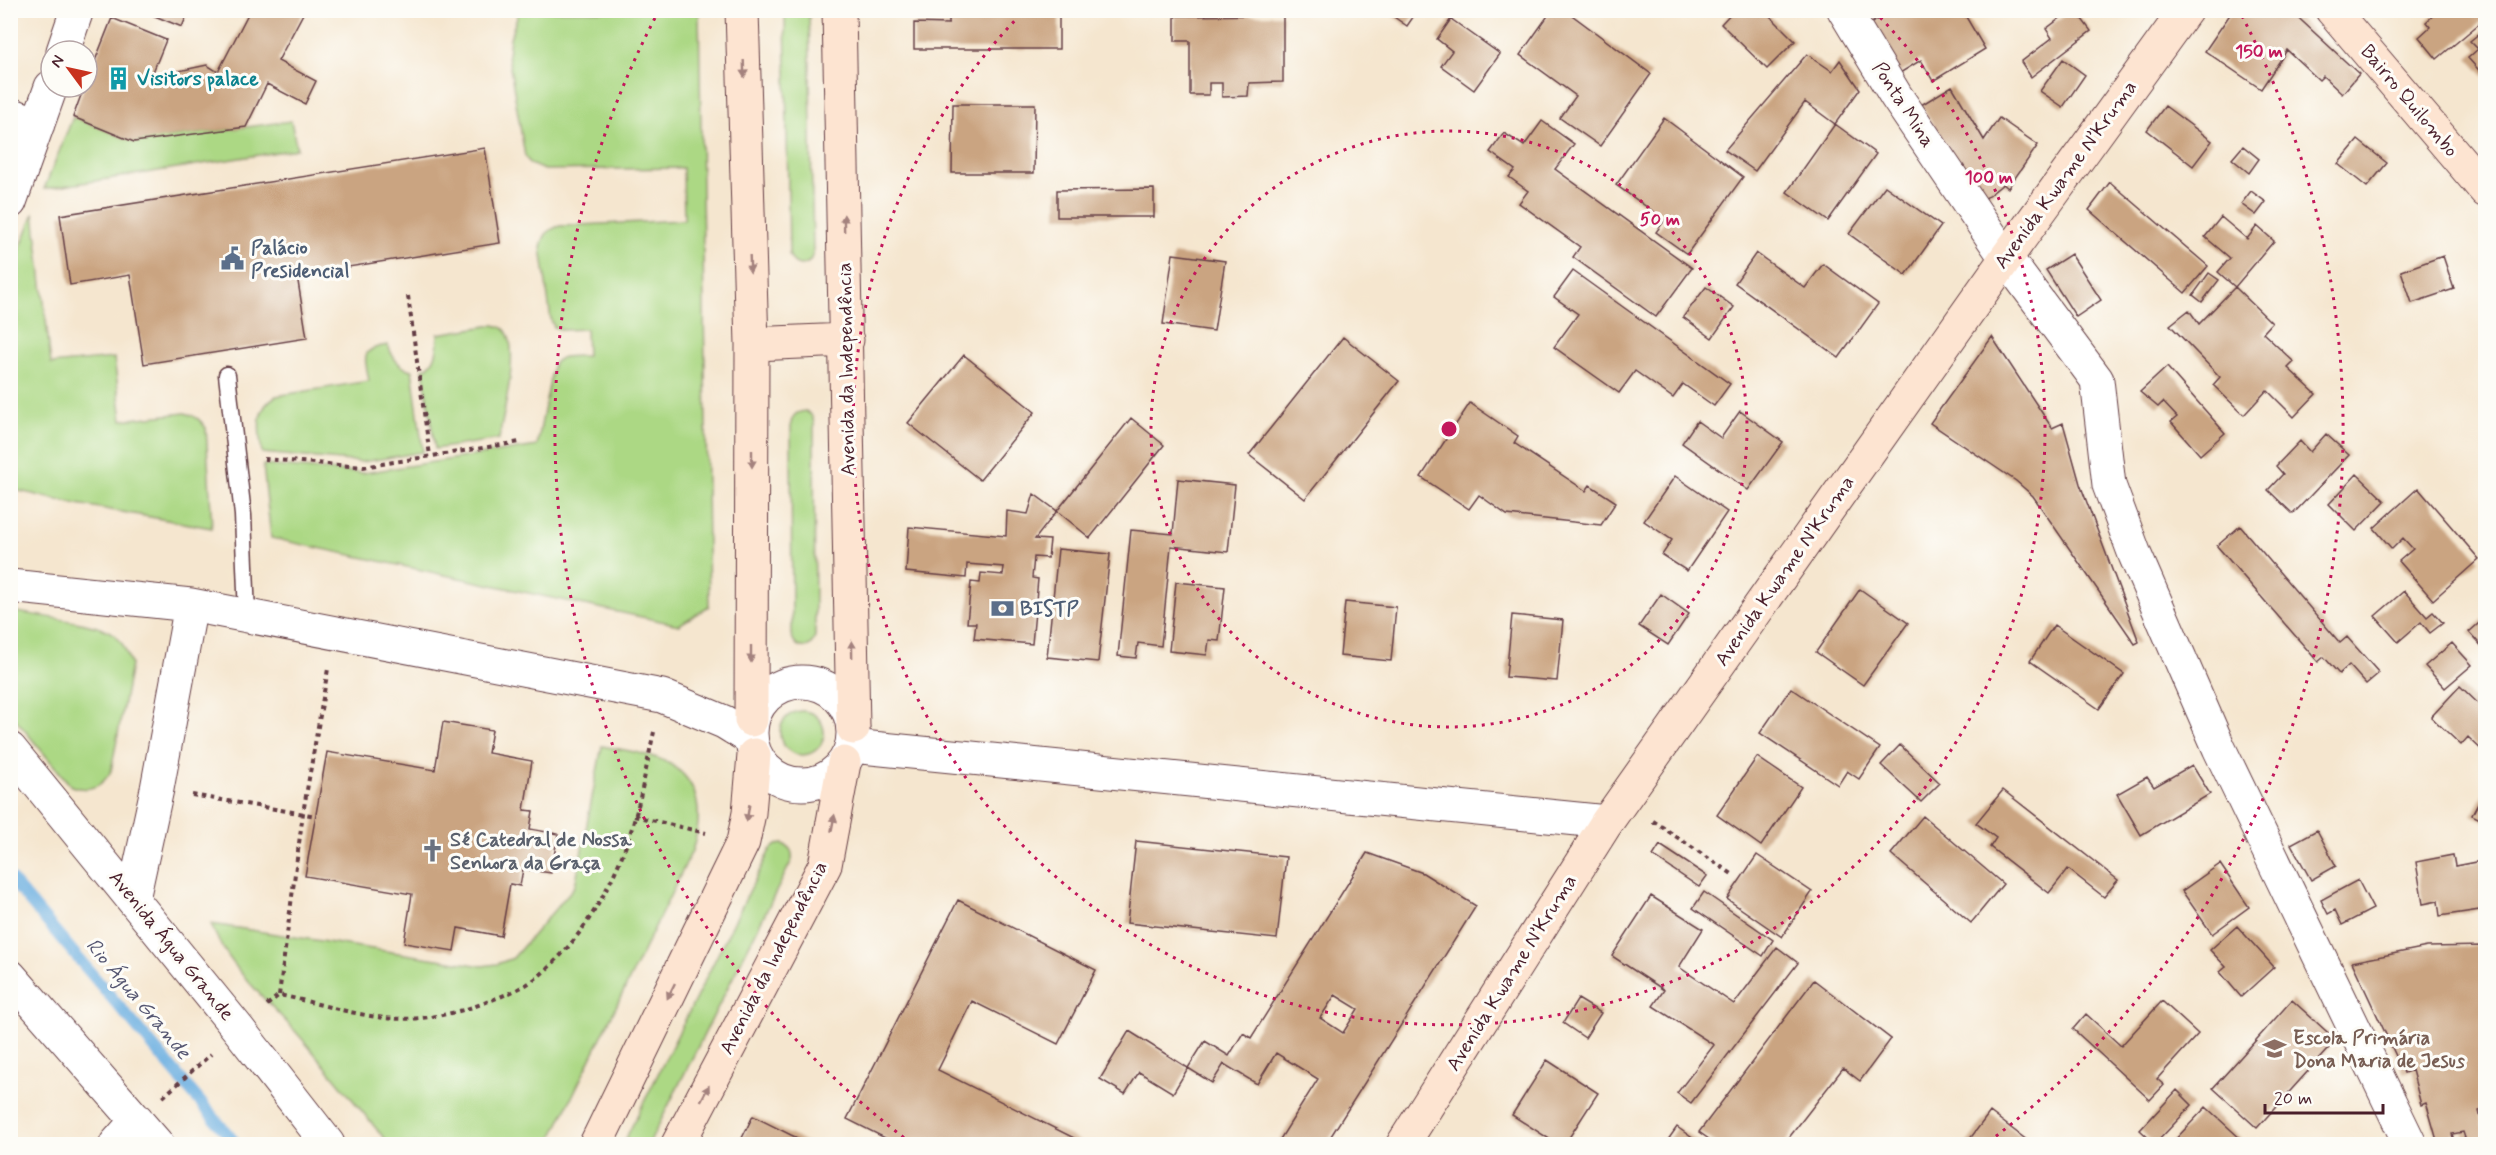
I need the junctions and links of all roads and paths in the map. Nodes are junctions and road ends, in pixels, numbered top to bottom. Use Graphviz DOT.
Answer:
graph roads {
  1 [pos="77,10"];
  2 [pos="742,10"];
  3 [pos="839,10"];
  4 [pos="1844,10"];
  5 [pos="2186,10"];
  6 [pos="2332,10"];
  7 [pos="67,39"];
  8 [pos="41,99"];
  9 [pos="24,119"];
  10 [pos="2486,191"];
  11 [pos="10,202"];
  12 [pos="2006,258"];
  13 [pos="408,296"];
  14 [pos="847,340"];
  15 [pos="752,344"];
  16 [pos="227,375"];
  17 [pos="520,442"];
  18 [pos="430,456"];
  19 [pos="237,457"];
  20 [pos="10,586"];
  21 [pos="191,605"];
  22 [pos="247,616"];
  23 [pos="335,633"];
  24 [pos="662,696"];
  25 [pos="752,737"];
  26 [pos="850,746"];
  27 [pos="10,749"];
  28 [pos="157,789"];
  29 [pos="1615,811"];
  30 [pos="303,813"];
  31 [pos="316,816"];
  32 [pos="634,816"];
  33 [pos="743,842"];
  34 [pos="1735,876"];
  35 [pos="133,899"];
  36 [pos="10,976"];
  37 [pos="279,995"];
  38 [pos="239,1030"];
  39 [pos="147,1132"];
  40 [pos="116,1144"];
  41 [pos="328,1144"];
  42 [pos="596,1144"];
  43 [pos="678,1144"];
  44 [pos="1403,1144"];
  45 [pos="2410,1144"];
  1 -- 7 [label="street"];
  2 -- 15 [label="street, one-way"];
  14 -- 3 [label="street, Avenida da Independência, one-way"];
  4 -- 12 [label="street, Ponta Mina"];
  5 -- 12 [label="street, Avenida Kwame N’Kruma"];
  6 -- 10 [label="street, Bairro Quilombo"];
  8 -- 9 [label="street"];
  9 -- 11 [label="street"];
  12 -- 29 [label="street, Avenida Kwame N’Kruma"];
  12 -- 45 [label="street, Ponta Mina"];
  13 -- 18 [label="path"];
  14 -- 15 [label="street"];
  26 -- 14 [label="street, Avenida da Independência, one-way"];
  15 -- 25 [label="street, one-way"];
  16 -- 19 [label="lane"];
  17 -- 18 [label="path"];
  18 -- 19 [label="path"];
  19 -- 22 [label="lane"];
  20 -- 21 [label="street"];
  21 -- 22 [label="street"];
  21 -- 28 [label="street"];
  22 -- 23 [label="street"];
  23 -- 24 [label="street"];
  23 -- 30 [label="path"];
  24 -- 25 [label="street"];
  24 -- 32 [label="path"];
  25 -- 26 [label="street"];
  25 -- 26 [label="street"];
  25 -- 33 [label="street, one-way"];
  26 -- 29 [label="street"];
  43 -- 26 [label="street, Avenida da Independência, one-way"];
  27 -- 35 [label="street, Avenida Água Grande"];
  28 -- 30 [label="path"];
  28 -- 35 [label="street"];
  29 -- 34 [label="path"];
  29 -- 44 [label="street, Avenida Kwame N’Kruma"];
  30 -- 31 [label="path"];
  30 -- 37 [label="path"];
  32 -- 33 [label="path"];
  32 -- 37 [label="path"];
  33 -- 42 [label="street, one-way"];
  35 -- 38 [label="street, Avenida Água Grande"];
  36 -- 39 [label="street"];
  37 -- 38 [label="path"];
  38 -- 39 [label="path"];
  38 -- 41 [label="street, Avenida Água Grande"];
  39 -- 40 [label="street"];
}
